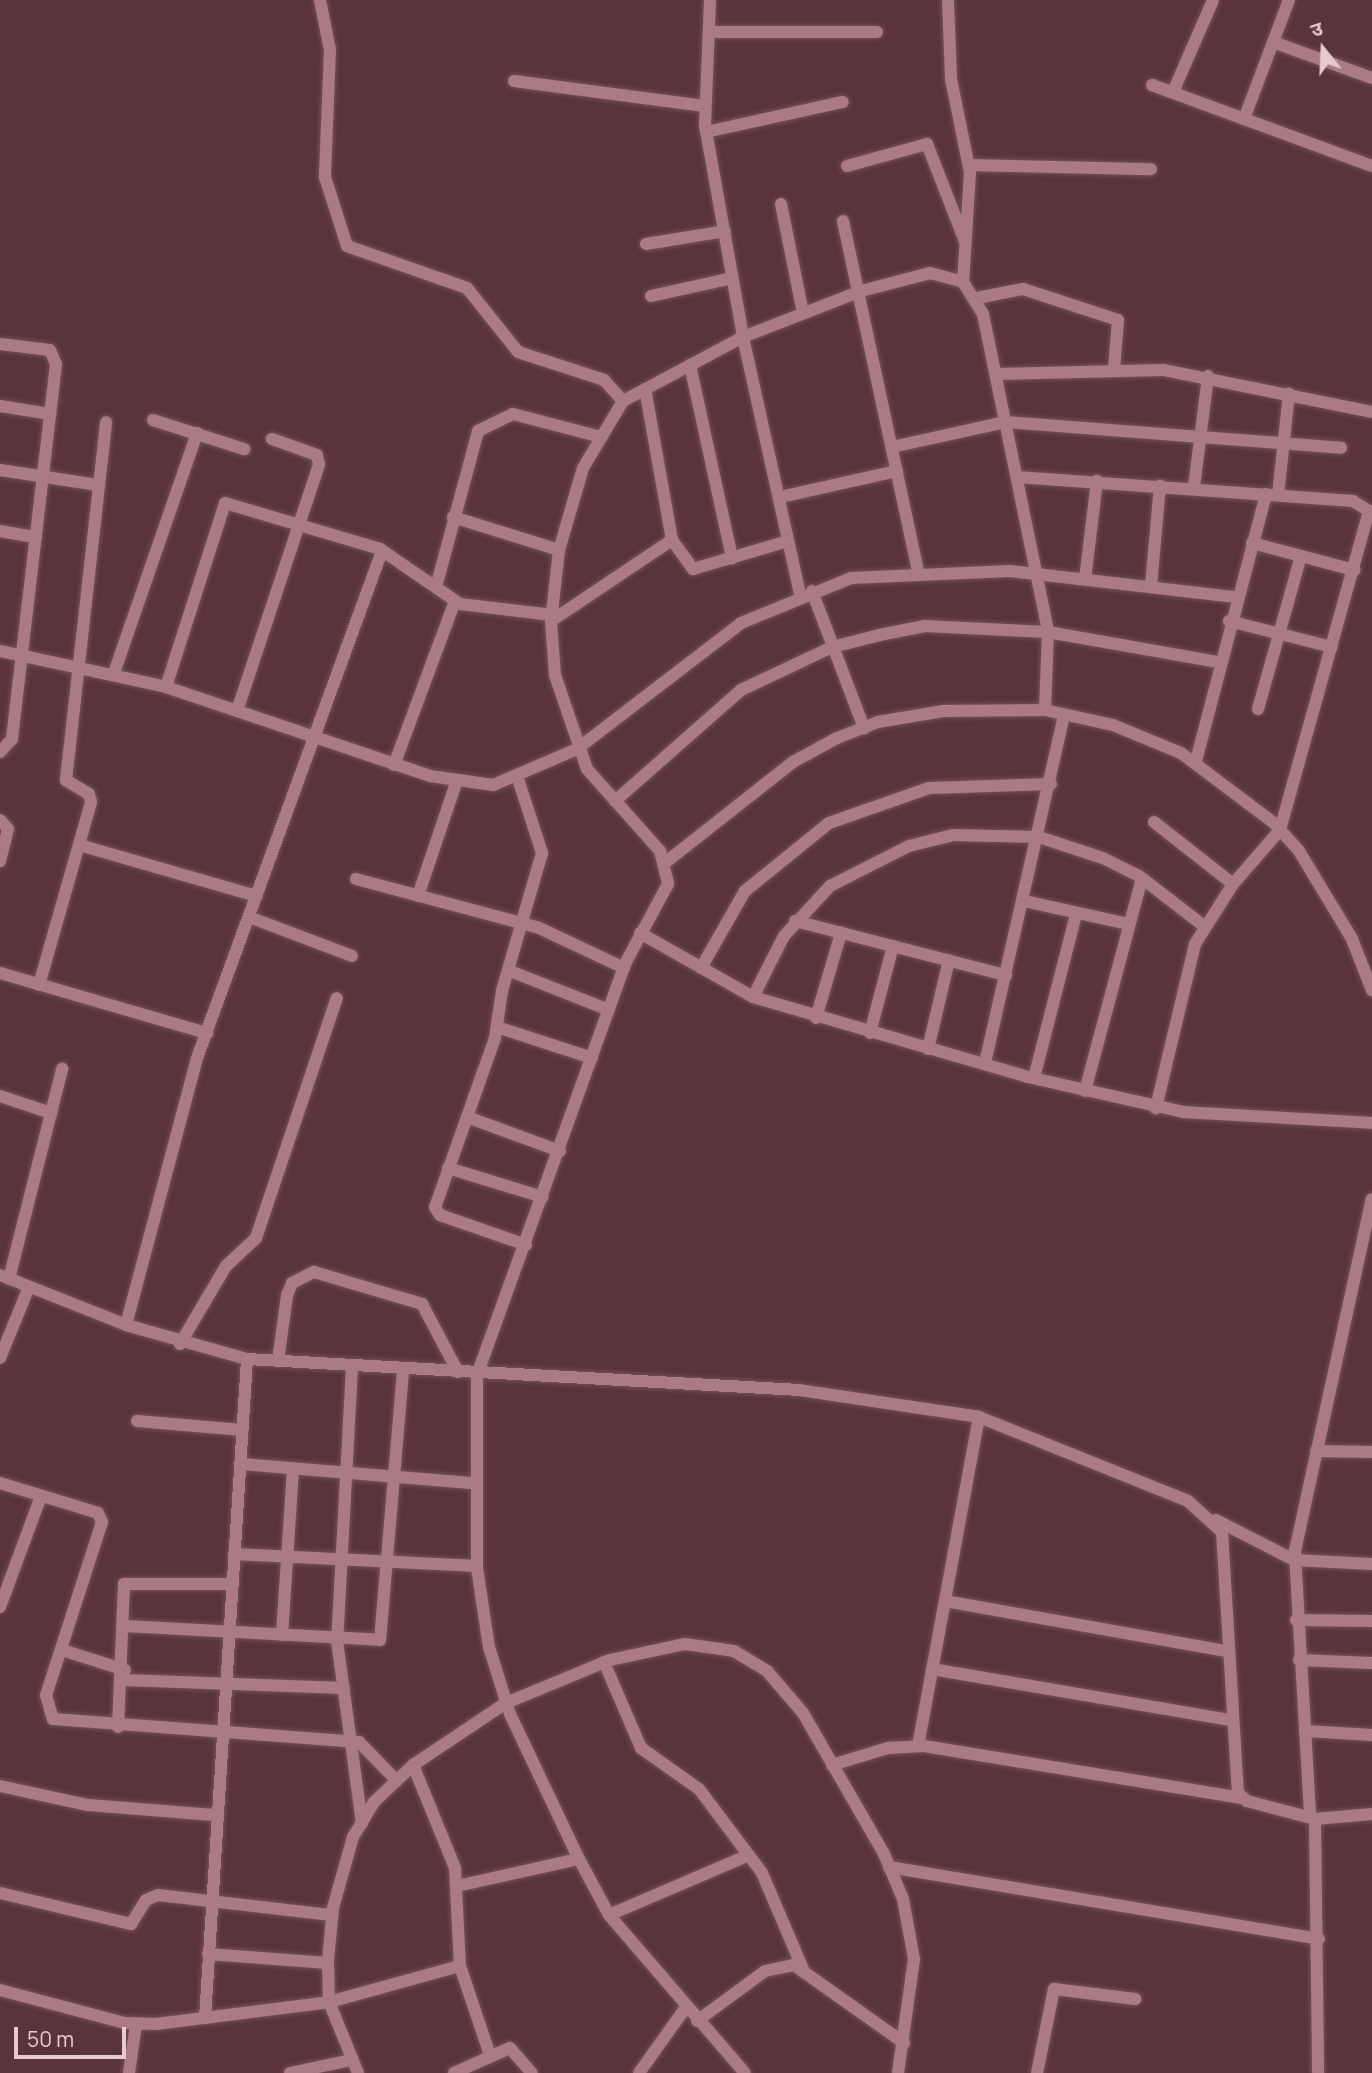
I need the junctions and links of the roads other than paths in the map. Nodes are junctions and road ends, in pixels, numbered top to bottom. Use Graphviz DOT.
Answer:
graph roads {
  1 [pos="320,0"];
  2 [pos="710,0"];
  3 [pos="948,0"];
  4 [pos="1213,0"];
  5 [pos="1289,0"];
  6 [pos="710,32"];
  7 [pos="877,33"];
  8 [pos="1273,42"];
  9 [pos="1372,78"];
  10 [pos="514,81"];
  11 [pos="1152,85"];
  12 [pos="1173,92"];
  13 [pos="843,103"];
  14 [pos="704,106"];
  15 [pos="1244,118"];
  16 [pos="706,132"];
  17 [pos="970,164"];
  18 [pos="847,166"];
  19 [pos="1372,166"];
  20 [pos="1150,169"];
  21 [pos="781,204"];
  22 [pos="843,221"];
  23 [pos="725,230"];
  24 [pos="965,242"];
  25 [pos="646,244"];
  26 [pos="732,278"];
  27 [pos="963,282"];
  28 [pos="861,291"];
  29 [pos="651,296"];
  30 [pos="977,298"];
  31 [pos="803,313"];
  32 [pos="743,337"];
  33 [pos="0,345"];
  34 [pos="690,365"];
  35 [pos="1114,369"];
  36 [pos="996,374"];
  37 [pos="1208,376"];
  38 [pos="645,389"];
  39 [pos="1289,394"];
  40 [pos="623,401"];
  41 [pos="0,406"];
  42 [pos="1372,412"];
  43 [pos="50,414"];
  44 [pos="153,420"];
  45 [pos="106,422"];
  46 [pos="1006,422"];
  47 [pos="197,433"];
  48 [pos="601,437"];
  49 [pos="1200,437"];
  50 [pos="272,439"];
  51 [pos="1283,443"];
  52 [pos="892,447"];
  53 [pos="1341,448"];
  54 [pos="244,449"];
  55 [pos="0,470"];
  56 [pos="897,471"];
  57 [pos="43,476"];
  58 [pos="1017,477"];
  59 [pos="1097,481"];
  60 [pos="98,485"];
  61 [pos="1160,485"];
  62 [pos="1194,487"];
  63 [pos="1272,495"];
  64 [pos="780,497"];
  65 [pos="1370,505"];
  66 [pos="453,517"];
  67 [pos="302,525"];
  68 [pos="0,531"];
  69 [pos="35,537"];
  70 [pos="671,540"];
  71 [pos="788,541"];
  72 [pos="1252,542"];
  73 [pos="559,550"];
  74 [pos="382,551"];
  75 [pos="1301,556"];
  76 [pos="732,558"];
  77 [pos="1354,570"];
  78 [pos="918,572"];
  79 [pos="1037,574"];
  80 [pos="1085,579"];
  81 [pos="1151,586"];
  82 [pos="436,587"];
  83 [pos="806,592"];
  84 [pos="1236,597"];
  85 [pos="455,601"];
  86 [pos="552,618"];
  87 [pos="1229,621"];
  88 [pos="1048,632"];
  89 [pos="1281,634"];
  90 [pos="832,647"];
  91 [pos="1332,647"];
  92 [pos="0,651"];
  93 [pos="21,654"];
  94 [pos="1218,663"];
  95 [pos="75,666"];
  96 [pos="114,673"];
  97 [pos="166,687"];
  98 [pos="1258,709"];
  99 [pos="1045,710"];
  100 [pos="237,711"];
  101 [pos="1064,715"];
  102 [pos="864,728"];
  103 [pos="316,738"];
  104 [pos="577,749"];
  105 [pos="0,752"];
  106 [pos="1196,761"];
  107 [pos="394,765"];
  108 [pos="518,779"];
  109 [pos="456,783"];
  110 [pos="1051,784"];
  111 [pos="615,801"];
  112 [pos="0,820"];
  113 [pos="1154,822"];
  114 [pos="1280,830"];
  115 [pos="1039,837"];
  116 [pos="79,845"];
  117 [pos="0,861"];
  118 [pos="666,862"];
  119 [pos="1142,878"];
  120 [pos="356,879"];
  121 [pos="1233,884"];
  122 [pos="257,896"];
  123 [pos="418,896"];
  124 [pos="1024,901"];
  125 [pos="1076,914"];
  126 [pos="249,917"];
  127 [pos="794,921"];
  128 [pos="524,923"];
  129 [pos="1129,924"];
  130 [pos="1204,926"];
  131 [pos="640,933"];
  132 [pos="841,933"];
  133 [pos="893,946"];
  134 [pos="352,956"];
  135 [pos="949,960"];
  136 [pos="624,968"];
  137 [pos="701,968"];
  138 [pos="510,971"];
  139 [pos="0,973"];
  140 [pos="1006,975"];
  141 [pos="38,985"];
  142 [pos="1372,990"];
  143 [pos="753,997"];
  144 [pos="337,998"];
  145 [pos="609,1010"];
  146 [pos="816,1018"];
  147 [pos="497,1027"];
  148 [pos="207,1033"];
  149 [pos="870,1033"];
  150 [pos="928,1048"];
  151 [pos="592,1058"];
  152 [pos="985,1063"];
  153 [pos="62,1069"];
  154 [pos="1034,1078"];
  155 [pos="1085,1091"];
  156 [pos="0,1096"];
  157 [pos="1156,1108"];
  158 [pos="51,1113"];
  159 [pos="467,1117"];
  160 [pos="1372,1124"];
  161 [pos="560,1151"];
  162 [pos="448,1168"];
  163 [pos="543,1197"];
  164 [pos="1372,1199"];
  165 [pos="526,1245"];
  166 [pos="1367,1247"];
  167 [pos="5,1277"];
  168 [pos="29,1287"];
  169 [pos="126,1325"];
  170 [pos="180,1343"];
  171 [pos="0,1358"];
  172 [pos="247,1359"];
  173 [pos="278,1361"];
  174 [pos="352,1367"];
  175 [pos="403,1369"];
  176 [pos="458,1372"];
  177 [pos="477,1374"];
  178 [pos="979,1417"];
  179 [pos="136,1421"];
  180 [pos="243,1430"];
  181 [pos="1316,1451"];
  182 [pos="1372,1452"];
  183 [pos="241,1464"];
  184 [pos="293,1469"];
  185 [pos="344,1473"];
  186 [pos="396,1477"];
  187 [pos="0,1483"];
  188 [pos="474,1483"];
  189 [pos="41,1496"];
  190 [pos="1215,1520"];
  191 [pos="234,1555"];
  192 [pos="285,1557"];
  193 [pos="338,1560"];
  194 [pos="1294,1560"];
  195 [pos="389,1562"];
  196 [pos="1372,1564"];
  197 [pos="477,1566"];
  198 [pos="232,1584"];
  199 [pos="945,1601"];
  200 [pos="0,1607"];
  201 [pos="1296,1620"];
  202 [pos="1372,1621"];
  203 [pos="125,1626"];
  204 [pos="231,1632"];
  205 [pos="282,1635"];
  206 [pos="337,1642"];
  207 [pos="62,1650"];
  208 [pos="1227,1651"];
  209 [pos="1299,1660"];
  210 [pos="604,1662"];
  211 [pos="1372,1662"];
  212 [pos="932,1669"];
  213 [pos="124,1675"];
  214 [pos="227,1682"];
  215 [pos="344,1688"];
  216 [pos="506,1703"];
  217 [pos="1231,1720"];
  218 [pos="118,1727"];
  219 [pos="221,1731"];
  220 [pos="1305,1731"];
  221 [pos="1372,1735"];
  222 [pos="351,1740"];
  223 [pos="918,1746"];
  224 [pos="413,1765"];
  225 [pos="832,1765"];
  226 [pos="397,1781"];
  227 [pos="0,1786"];
  228 [pos="1242,1798"];
  229 [pos="1372,1814"];
  230 [pos="215,1815"];
  231 [pos="1313,1816"];
  232 [pos="362,1823"];
  233 [pos="749,1855"];
  234 [pos="579,1860"];
  235 [pos="889,1867"];
  236 [pos="457,1886"];
  237 [pos="0,1893"];
  238 [pos="211,1900"];
  239 [pos="609,1914"];
  240 [pos="332,1915"];
  241 [pos="1319,1939"];
  242 [pos="208,1954"];
  243 [pos="328,1963"];
  244 [pos="460,1966"];
  245 [pos="803,1969"];
  246 [pos="0,1990"];
  247 [pos="1135,1999"];
  248 [pos="330,2002"];
  249 [pos="685,2007"];
  250 [pos="205,2018"];
  251 [pos="696,2021"];
  252 [pos="136,2024"];
  253 [pos="904,2043"];
  254 [pos="490,2055"];
  255 [pos="351,2060"];
  256 [pos="129,2073"];
  257 [pos="290,2073"];
  258 [pos="358,2073"];
  259 [pos="454,2073"];
  260 [pos="532,2073"];
  261 [pos="639,2073"];
  262 [pos="745,2073"];
  263 [pos="898,2073"];
  264 [pos="1037,2073"];
  265 [pos="1318,2073"];
  1 -- 40 [label="street"];
  2 -- 6 [label="street"];
  3 -- 17 [label="street"];
  4 -- 12 [label="street"];
  5 -- 8 [label="street"];
  6 -- 7 [label="street"];
  6 -- 14 [label="street"];
  8 -- 9 [label="street"];
  8 -- 15 [label="street"];
  10 -- 14 [label="street"];
  11 -- 12 [label="street"];
  12 -- 15 [label="street"];
  13 -- 16 [label="street"];
  14 -- 16 [label="street"];
  15 -- 19 [label="street"];
  16 -- 23 [label="street"];
  17 -- 20 [label="street"];
  17 -- 24 [label="street"];
  18 -- 24 [label="street"];
  21 -- 31 [label="street"];
  22 -- 28 [label="street"];
  23 -- 25 [label="street"];
  23 -- 26 [label="street"];
  24 -- 27 [label="street"];
  26 -- 29 [label="street"];
  26 -- 32 [label="street"];
  27 -- 28 [label="street"];
  27 -- 30 [label="street"];
  28 -- 31 [label="street"];
  28 -- 52 [label="street"];
  30 -- 35 [label="street"];
  30 -- 36 [label="street"];
  31 -- 32 [label="street"];
  32 -- 34 [label="street"];
  32 -- 64 [label="street"];
  33 -- 43 [label="street"];
  34 -- 38 [label="street"];
  34 -- 76 [label="street"];
  35 -- 36 [label="street"];
  35 -- 37 [label="street"];
  36 -- 46 [label="street"];
  37 -- 39 [label="street"];
  37 -- 49 [label="street"];
  38 -- 40 [label="street"];
  38 -- 70 [label="street"];
  39 -- 42 [label="street"];
  39 -- 51 [label="street"];
  40 -- 48 [label="street"];
  41 -- 43 [label="street"];
  43 -- 57 [label="street"];
  44 -- 47 [label="street"];
  45 -- 60 [label="street"];
  46 -- 49 [label="street"];
  46 -- 52 [label="street"];
  46 -- 58 [label="street"];
  47 -- 54 [label="street"];
  47 -- 96 [label="street"];
  48 -- 66 [label="street"];
  48 -- 73 [label="street"];
  49 -- 51 [label="street"];
  49 -- 62 [label="street"];
  50 -- 67 [label="street"];
  51 -- 53 [label="street"];
  51 -- 63 [label="street"];
  52 -- 56 [label="street"];
  55 -- 57 [label="street"];
  56 -- 64 [label="street"];
  56 -- 78 [label="street"];
  57 -- 60 [label="street"];
  57 -- 69 [label="street"];
  58 -- 59 [label="street"];
  58 -- 79 [label="street"];
  59 -- 61 [label="street"];
  59 -- 80 [label="street"];
  60 -- 95 [label="street"];
  61 -- 62 [label="street"];
  61 -- 81 [label="street"];
  62 -- 63 [label="street"];
  63 -- 65 [label="street"];
  63 -- 72 [label="street"];
  64 -- 71 [label="street"];
  65 -- 77 [label="street"];
  66 -- 73 [label="street"];
  66 -- 82 [label="street"];
  67 -- 74 [label="street"];
  67 -- 97 [label="street"];
  67 -- 100 [label="street"];
  68 -- 69 [label="street"];
  69 -- 93 [label="street"];
  70 -- 76 [label="street"];
  70 -- 86 [label="street"];
  71 -- 76 [label="street"];
  71 -- 83 [label="street"];
  72 -- 75 [label="street"];
  72 -- 84 [label="street"];
  73 -- 86 [label="street"];
  74 -- 82 [label="street"];
  74 -- 103 [label="street"];
  75 -- 77 [label="street"];
  75 -- 89 [label="street"];
  77 -- 91 [label="street"];
  78 -- 79 [label="street"];
  78 -- 83 [label="street"];
  79 -- 80 [label="street"];
  79 -- 88 [label="street"];
  80 -- 81 [label="street"];
  81 -- 84 [label="street"];
  82 -- 85 [label="street"];
  83 -- 90 [label="street"];
  83 -- 104 [label="street"];
  84 -- 87 [label="street"];
  85 -- 86 [label="street"];
  85 -- 107 [label="street"];
  86 -- 104 [label="street"];
  87 -- 89 [label="street"];
  87 -- 94 [label="street"];
  88 -- 90 [label="street"];
  88 -- 94 [label="street"];
  88 -- 99 [label="street"];
  89 -- 91 [label="street"];
  89 -- 98 [label="street"];
  90 -- 102 [label="street"];
  90 -- 111 [label="street"];
  91 -- 114 [label="street"];
  92 -- 93 [label="street"];
  93 -- 95 [label="street"];
  93 -- 105 [label="street"];
  94 -- 106 [label="street"];
  95 -- 96 [label="street"];
  95 -- 116 [label="street"];
  96 -- 97 [label="street"];
  97 -- 100 [label="street"];
  99 -- 101 [label="street"];
  99 -- 102 [label="street"];
  100 -- 103 [label="street"];
  101 -- 106 [label="street"];
  101 -- 110 [label="street"];
  102 -- 118 [label="street"];
  103 -- 107 [label="street"];
  103 -- 122 [label="street"];
  104 -- 108 [label="street"];
  104 -- 111 [label="street"];
  106 -- 114 [label="street"];
  107 -- 109 [label="street"];
  108 -- 109 [label="street"];
  108 -- 128 [label="street"];
  109 -- 123 [label="street"];
  110 -- 115 [label="street"];
  110 -- 137 [label="street"];
  111 -- 118 [label="street"];
  112 -- 117 [label="street"];
  113 -- 121 [label="street"];
  114 -- 121 [label="street"];
  114 -- 142 [label="street"];
  115 -- 119 [label="street"];
  115 -- 124 [label="street"];
  115 -- 127 [label="street"];
  116 -- 122 [label="street"];
  116 -- 141 [label="street"];
  118 -- 131 [label="street"];
  119 -- 129 [label="street"];
  119 -- 130 [label="street"];
  120 -- 123 [label="street"];
  121 -- 130 [label="street"];
  122 -- 126 [label="street"];
  123 -- 128 [label="street"];
  124 -- 125 [label="street"];
  124 -- 140 [label="street"];
  125 -- 129 [label="street"];
  125 -- 154 [label="street"];
  126 -- 134 [label="street"];
  126 -- 148 [label="street"];
  127 -- 132 [label="street"];
  127 -- 143 [label="street"];
  128 -- 136 [label="street"];
  128 -- 138 [label="street"];
  129 -- 155 [label="street"];
  130 -- 157 [label="street"];
  131 -- 136 [label="street"];
  131 -- 137 [label="street"];
  132 -- 133 [label="street"];
  132 -- 146 [label="street"];
  133 -- 135 [label="street"];
  133 -- 149 [label="street"];
  135 -- 140 [label="street"];
  135 -- 150 [label="street"];
  136 -- 145 [label="street"];
  137 -- 143 [label="street"];
  138 -- 145 [label="street"];
  138 -- 147 [label="street"];
  139 -- 141 [label="street"];
  140 -- 152 [label="street"];
  141 -- 148 [label="street"];
  143 -- 146 [label="street"];
  144 -- 170 [label="street"];
  145 -- 151 [label="street"];
  146 -- 149 [label="street"];
  147 -- 151 [label="street"];
  147 -- 159 [label="street"];
  148 -- 169 [label="street"];
  149 -- 150 [label="street"];
  150 -- 152 [label="street"];
  151 -- 161 [label="street"];
  152 -- 154 [label="street"];
  153 -- 158 [label="street"];
  154 -- 155 [label="street"];
  155 -- 157 [label="street"];
  156 -- 158 [label="street"];
  157 -- 160 [label="street"];
  158 -- 167 [label="street"];
  159 -- 161 [label="street"];
  159 -- 162 [label="street"];
  161 -- 163 [label="street"];
  162 -- 163 [label="street"];
  162 -- 165 [label="street"];
  163 -- 165 [label="street"];
  164 -- 166 [label="street"];
  165 -- 177 [label="street"];
  166 -- 181 [label="street"];
  167 -- 168 [label="street"];
  168 -- 169 [label="street"];
  168 -- 171 [label="street"];
  169 -- 170 [label="street"];
  170 -- 172 [label="street"];
  172 -- 173 [label="street"];
  172 -- 180 [label="street"];
  173 -- 174 [label="street"];
  173 -- 176 [label="street"];
  174 -- 175 [label="street"];
  174 -- 185 [label="street"];
  175 -- 176 [label="street"];
  175 -- 186 [label="street"];
  176 -- 177 [label="street"];
  177 -- 178 [label="street"];
  177 -- 188 [label="street"];
  178 -- 190 [label="street"];
  178 -- 199 [label="street"];
  179 -- 180 [label="street"];
  180 -- 183 [label="street"];
  181 -- 182 [label="street"];
  181 -- 194 [label="street"];
  183 -- 184 [label="street"];
  183 -- 191 [label="street"];
  184 -- 185 [label="street"];
  184 -- 192 [label="street"];
  185 -- 186 [label="street"];
  185 -- 193 [label="street"];
  186 -- 188 [label="street"];
  186 -- 195 [label="street"];
  187 -- 189 [label="street"];
  188 -- 197 [label="street"];
  189 -- 200 [label="street"];
  189 -- 207 [label="street"];
  190 -- 194 [label="street"];
  190 -- 208 [label="street"];
  191 -- 192 [label="street"];
  191 -- 198 [label="street"];
  192 -- 193 [label="street"];
  192 -- 205 [label="street"];
  193 -- 195 [label="street"];
  193 -- 206 [label="street"];
  194 -- 196 [label="street"];
  194 -- 201 [label="street"];
  195 -- 197 [label="street"];
  195 -- 206 [label="street"];
  197 -- 216 [label="street"];
  198 -- 203 [label="street"];
  198 -- 204 [label="street"];
  199 -- 208 [label="street"];
  199 -- 212 [label="street"];
  201 -- 202 [label="street"];
  201 -- 209 [label="street"];
  203 -- 204 [label="street"];
  203 -- 213 [label="street"];
  204 -- 205 [label="street"];
  204 -- 214 [label="street"];
  205 -- 206 [label="street"];
  206 -- 215 [label="street"];
  207 -- 213 [label="street"];
  207 -- 218 [label="street"];
  208 -- 217 [label="street"];
  209 -- 211 [label="street"];
  209 -- 220 [label="street"];
  210 -- 216 [label="street"];
  210 -- 225 [label="street"];
  210 -- 233 [label="street"];
  212 -- 217 [label="street"];
  212 -- 223 [label="street"];
  213 -- 214 [label="street"];
  213 -- 218 [label="street"];
  214 -- 215 [label="street"];
  214 -- 219 [label="street"];
  215 -- 222 [label="street"];
  216 -- 224 [label="street"];
  216 -- 234 [label="street"];
  217 -- 228 [label="street"];
  218 -- 219 [label="street"];
  219 -- 222 [label="street"];
  219 -- 230 [label="street"];
  220 -- 221 [label="street"];
  220 -- 231 [label="street"];
  222 -- 226 [label="street"];
  222 -- 232 [label="street"];
  223 -- 225 [label="street"];
  223 -- 228 [label="street"];
  224 -- 226 [label="street"];
  224 -- 236 [label="street"];
  225 -- 235 [label="street"];
  226 -- 232 [label="street"];
  227 -- 230 [label="street"];
  228 -- 231 [label="street"];
  229 -- 231 [label="street"];
  230 -- 238 [label="street"];
  231 -- 241 [label="street"];
  232 -- 240 [label="street"];
  233 -- 239 [label="street"];
  233 -- 245 [label="street"];
  234 -- 236 [label="street"];
  234 -- 239 [label="street"];
  235 -- 241 [label="street"];
  235 -- 253 [label="street"];
  236 -- 244 [label="street"];
  237 -- 238 [label="street"];
  238 -- 240 [label="street"];
  238 -- 242 [label="street"];
  239 -- 249 [label="street"];
  240 -- 243 [label="street"];
  241 -- 265 [label="street"];
  242 -- 243 [label="street"];
  242 -- 250 [label="street"];
  243 -- 248 [label="street"];
  244 -- 248 [label="street"];
  244 -- 254 [label="street"];
  245 -- 251 [label="street"];
  245 -- 253 [label="street"];
  246 -- 252 [label="street"];
  247 -- 264 [label="street"];
  248 -- 250 [label="street"];
  248 -- 255 [label="street"];
  249 -- 251 [label="street"];
  249 -- 261 [label="street"];
  250 -- 252 [label="street"];
  251 -- 262 [label="street"];
  252 -- 256 [label="street"];
  253 -- 263 [label="street"];
  254 -- 259 [label="street"];
  254 -- 260 [label="street"];
  255 -- 257 [label="street"];
  255 -- 258 [label="street"];
}
